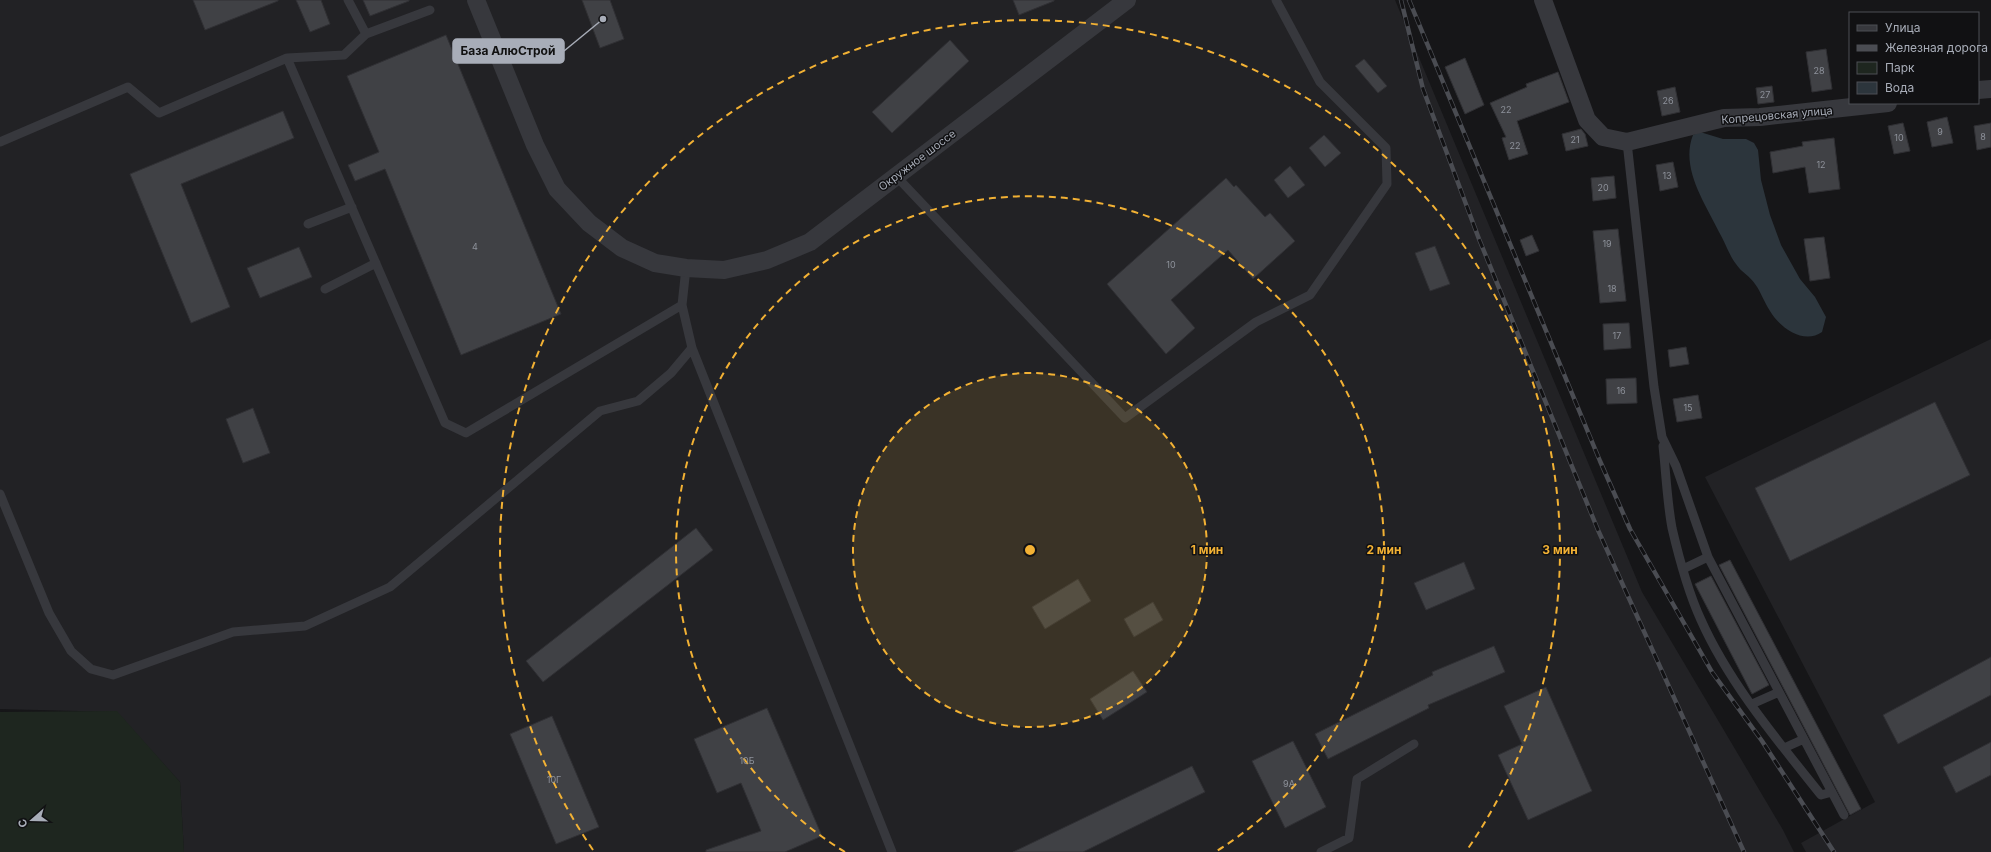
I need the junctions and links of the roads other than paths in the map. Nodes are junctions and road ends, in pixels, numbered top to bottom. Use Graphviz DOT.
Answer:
graph roads {
  1 [pos="348,0"];
  2 [pos="476,0"];
  3 [pos="1127,0"];
  4 [pos="1276,0"];
  5 [pos="1543,0"];
  6 [pos="430,10"];
  7 [pos="366,34"];
  8 [pos="287,58"];
  9 [pos="1991,88"];
  10 [pos="1979,90"];
  11 [pos="1879,104"];
  12 [pos="0,142"];
  13 [pos="1627,142"];
  14 [pos="896,176"];
  15 [pos="352,207"];
  16 [pos="308,224"];
  17 [pos="376,264"];
  18 [pos="686,268"];
  19 [pos="325,289"];
  20 [pos="682,305"];
  21 [pos="692,348"];
  22 [pos="1662,437"];
  23 [pos="0,494"];
  24 [pos="1708,556"];
  25 [pos="1683,569"];
  26 [pos="1779,692"];
  27 [pos="1752,704"];
  28 [pos="1804,739"];
  29 [pos="1414,744"];
  30 [pos="1784,748"];
  31 [pos="1832,792"];
  32 [pos="1844,815"];
  33 [pos="892,852"];
  34 [pos="1321,852"];
  1 -- 7 [label="lane"];
  2 -- 18 [label="street, Окружное шоссе"];
  3 -- 14 [label="street, Окружное шоссе"];
  4 -- 14 [label="lane"];
  5 -- 13 [label="street, Копрецовская улица"];
  6 -- 7 [label="lane"];
  7 -- 8 [label="lane"];
  8 -- 12 [label="lane"];
  8 -- 15 [label="lane"];
  9 -- 10 [label="street"];
  11 -- 13 [label="street, Копрецовская улица"];
  13 -- 22 [label="lane"];
  14 -- 18 [label="street, Окружное шоссе"];
  15 -- 16 [label="lane"];
  15 -- 17 [label="lane"];
  17 -- 19 [label="lane"];
  17 -- 20 [label="lane"];
  18 -- 20 [label="lane"];
  20 -- 21 [label="lane"];
  21 -- 23 [label="lane"];
  21 -- 33 [label="lane"];
  22 -- 24 [label="lane"];
  22 -- 25 [label="lane"];
  24 -- 25 [label="lane"];
  24 -- 26 [label="lane"];
  25 -- 27 [label="lane"];
  26 -- 27 [label="lane"];
  26 -- 28 [label="lane"];
  27 -- 30 [label="lane"];
  28 -- 30 [label="lane"];
  28 -- 31 [label="lane"];
  29 -- 34 [label="lane"];
  30 -- 31 [label="lane"];
  31 -- 32 [label="lane"];
}
